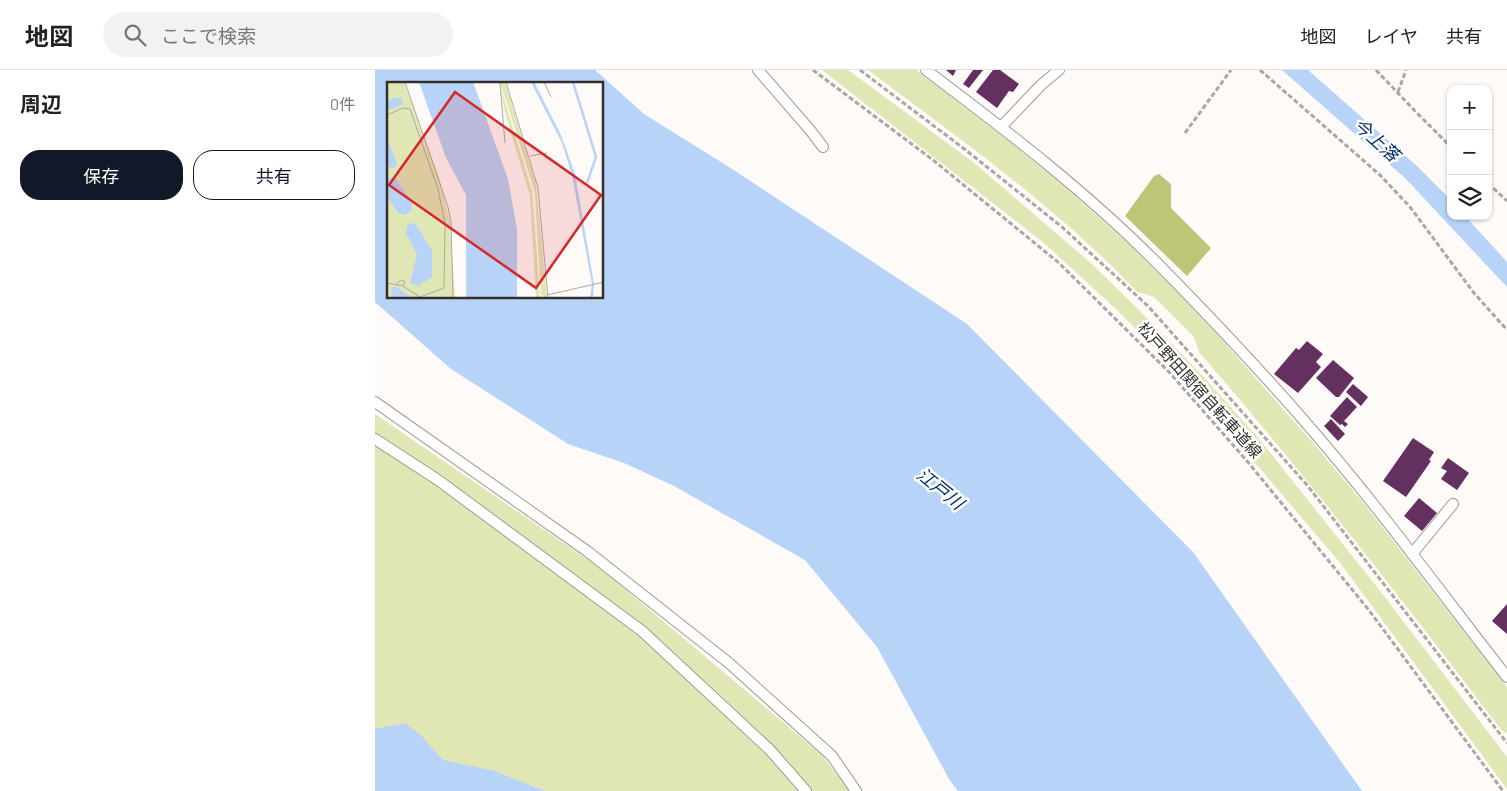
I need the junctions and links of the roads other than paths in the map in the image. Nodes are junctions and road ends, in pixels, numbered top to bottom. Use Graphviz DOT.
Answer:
graph roads {
  1 [pos="758,70"];
  2 [pos="926,70"];
  3 [pos="1059,70"];
  4 [pos="1001,127"];
  5 [pos="823,147"];
  6 [pos="375,402"];
  7 [pos="375,439"];
  8 [pos="1453,504"];
  9 [pos="1412,554"];
  10 [pos="1507,677"];
  11 [pos="806,791"];
  12 [pos="856,791"];
  1 -- 5 [label="lane"];
  2 -- 4 [label="lane"];
  3 -- 4 [label="lane"];
  4 -- 9 [label="lane"];
  6 -- 12 [label="lane"];
  7 -- 11 [label="lane"];
  8 -- 9 [label="lane"];
  9 -- 10 [label="lane"];
}
